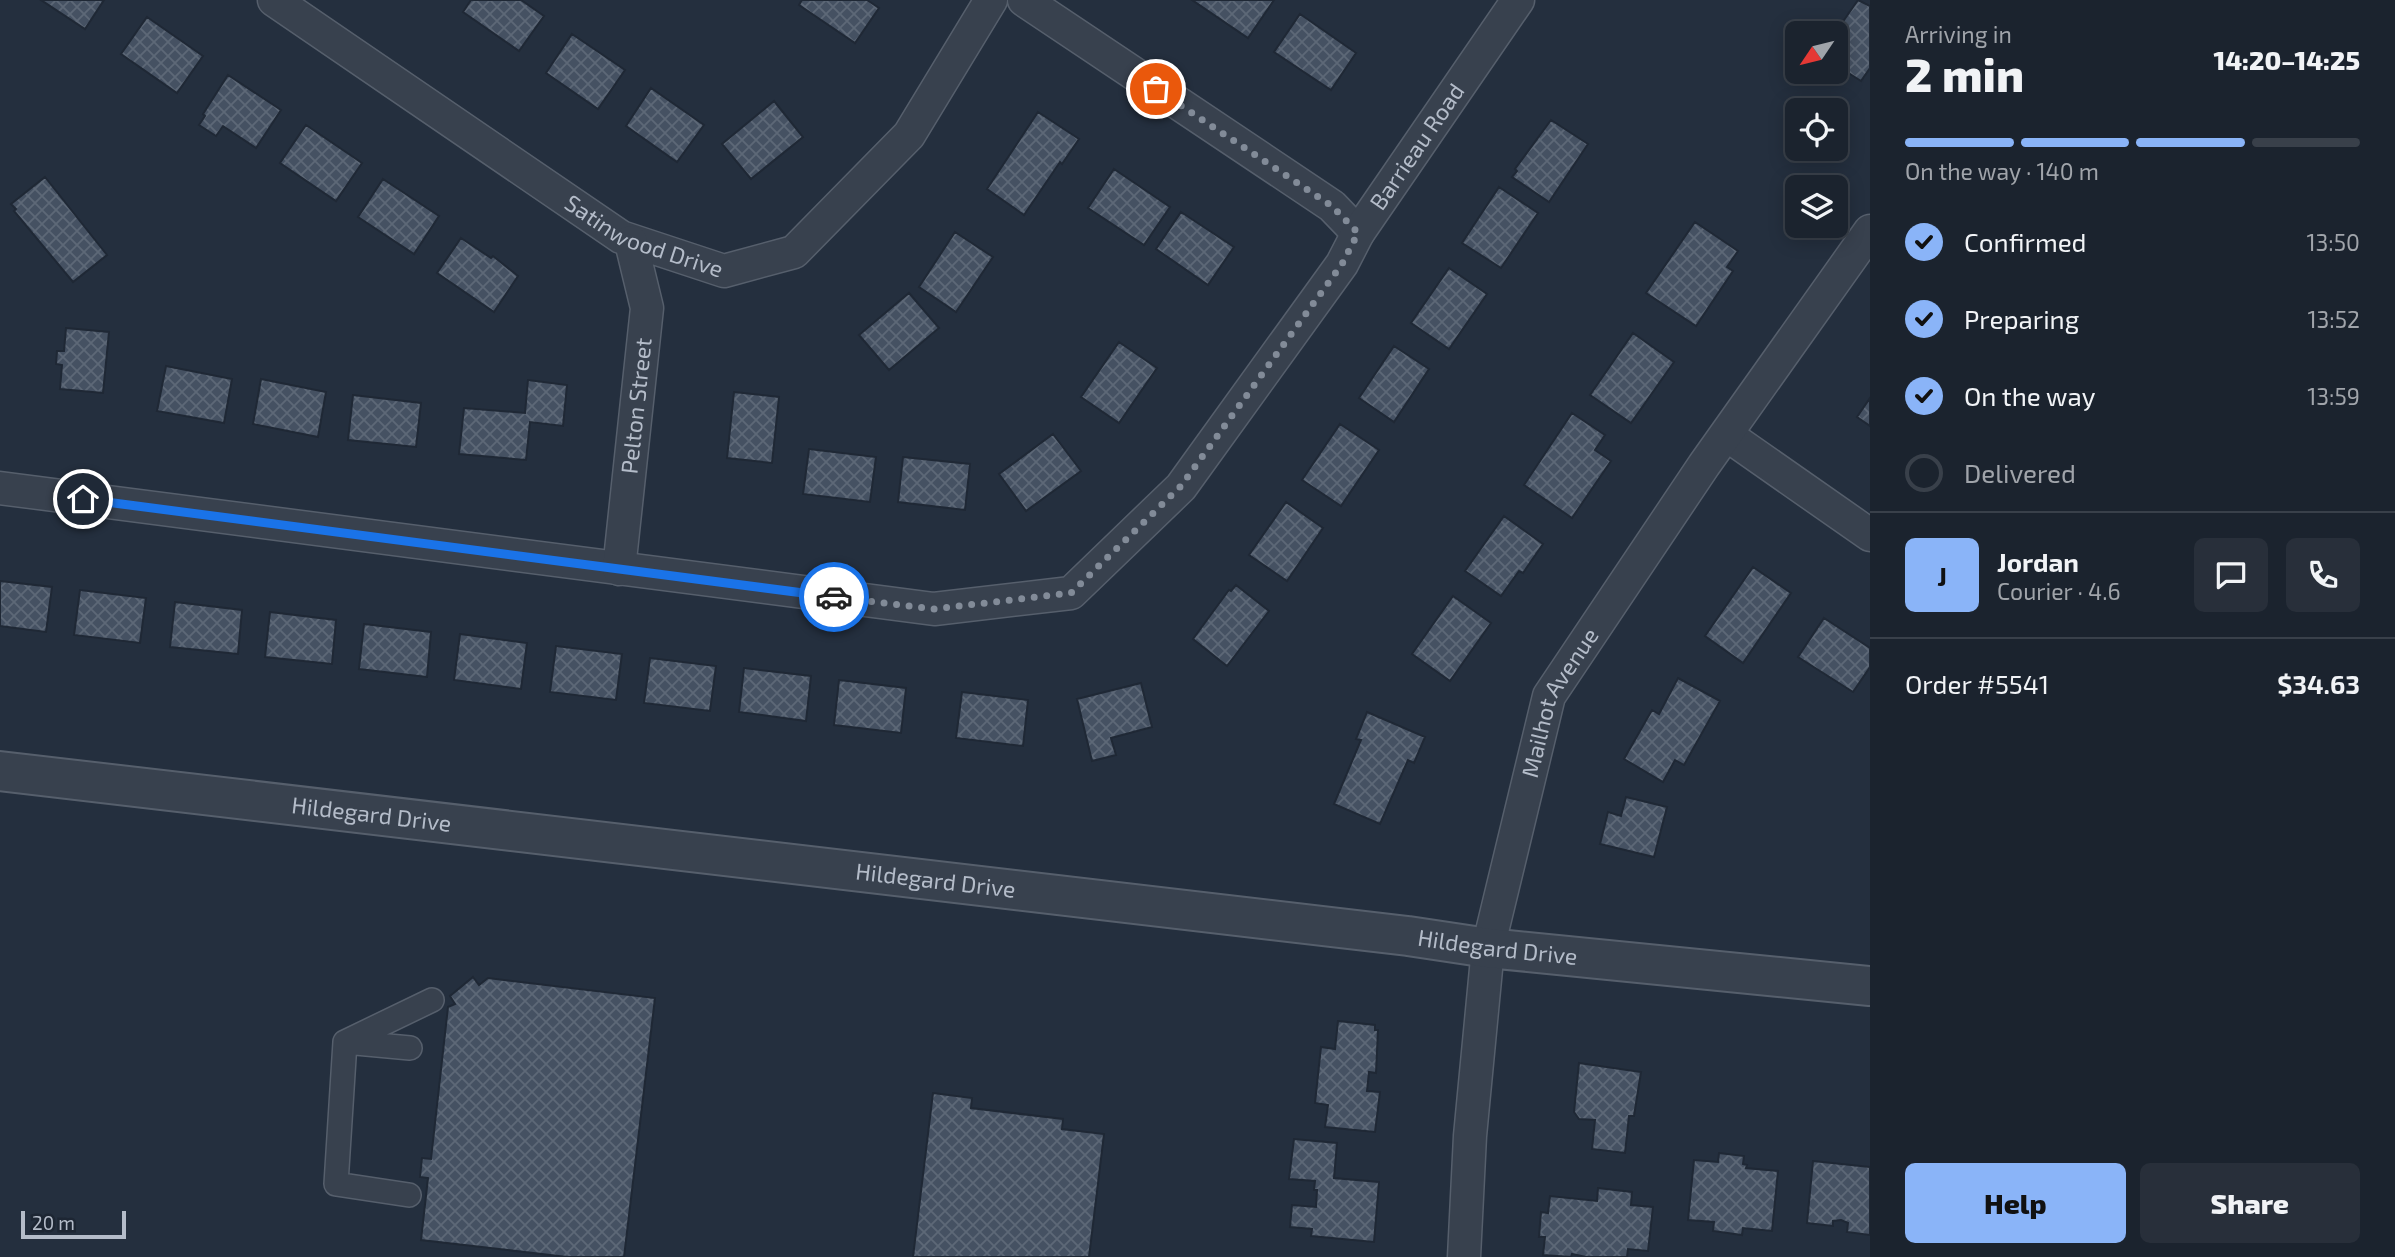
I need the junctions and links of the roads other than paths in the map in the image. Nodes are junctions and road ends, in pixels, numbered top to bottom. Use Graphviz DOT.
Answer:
graph roads {
  1 [pos="274,0"];
  2 [pos="991,0"];
  3 [pos="1024,0"];
  4 [pos="1517,0"];
  5 [pos="1870,231"];
  6 [pos="1358,233"];
  7 [pos="631,242"];
  8 [pos="1727,435"];
  9 [pos="0,488"];
  10 [pos="1870,535"];
  11 [pos="619,569"];
  12 [pos="0,771"];
  13 [pos="1488,948"];
  14 [pos="1870,986"];
  15 [pos="432,1000"];
  16 [pos="345,1042"];
  17 [pos="410,1048"];
  18 [pos="409,1195"];
  19 [pos="1464,1257"];
  1 -- 7 [label="street, Satinwood Drive"];
  2 -- 7 [label="street, Satinwood Drive"];
  3 -- 6 [label="street"];
  4 -- 6 [label="street, Barrieau Road"];
  5 -- 8 [label="street, Mailhot Avenue"];
  6 -- 11 [label="street, Barrieau Road"];
  7 -- 11 [label="street, Pelton Street"];
  8 -- 10 [label="street"];
  8 -- 13 [label="street, Mailhot Avenue"];
  9 -- 11 [label="street, Barrieau Road"];
  12 -- 13 [label="street, Hildegard Drive"];
  13 -- 14 [label="street, Hildegard Drive"];
  13 -- 19 [label="street, Mailhot Avenue"];
  15 -- 16 [label="street"];
  16 -- 17 [label="street"];
  16 -- 18 [label="street"];
}
